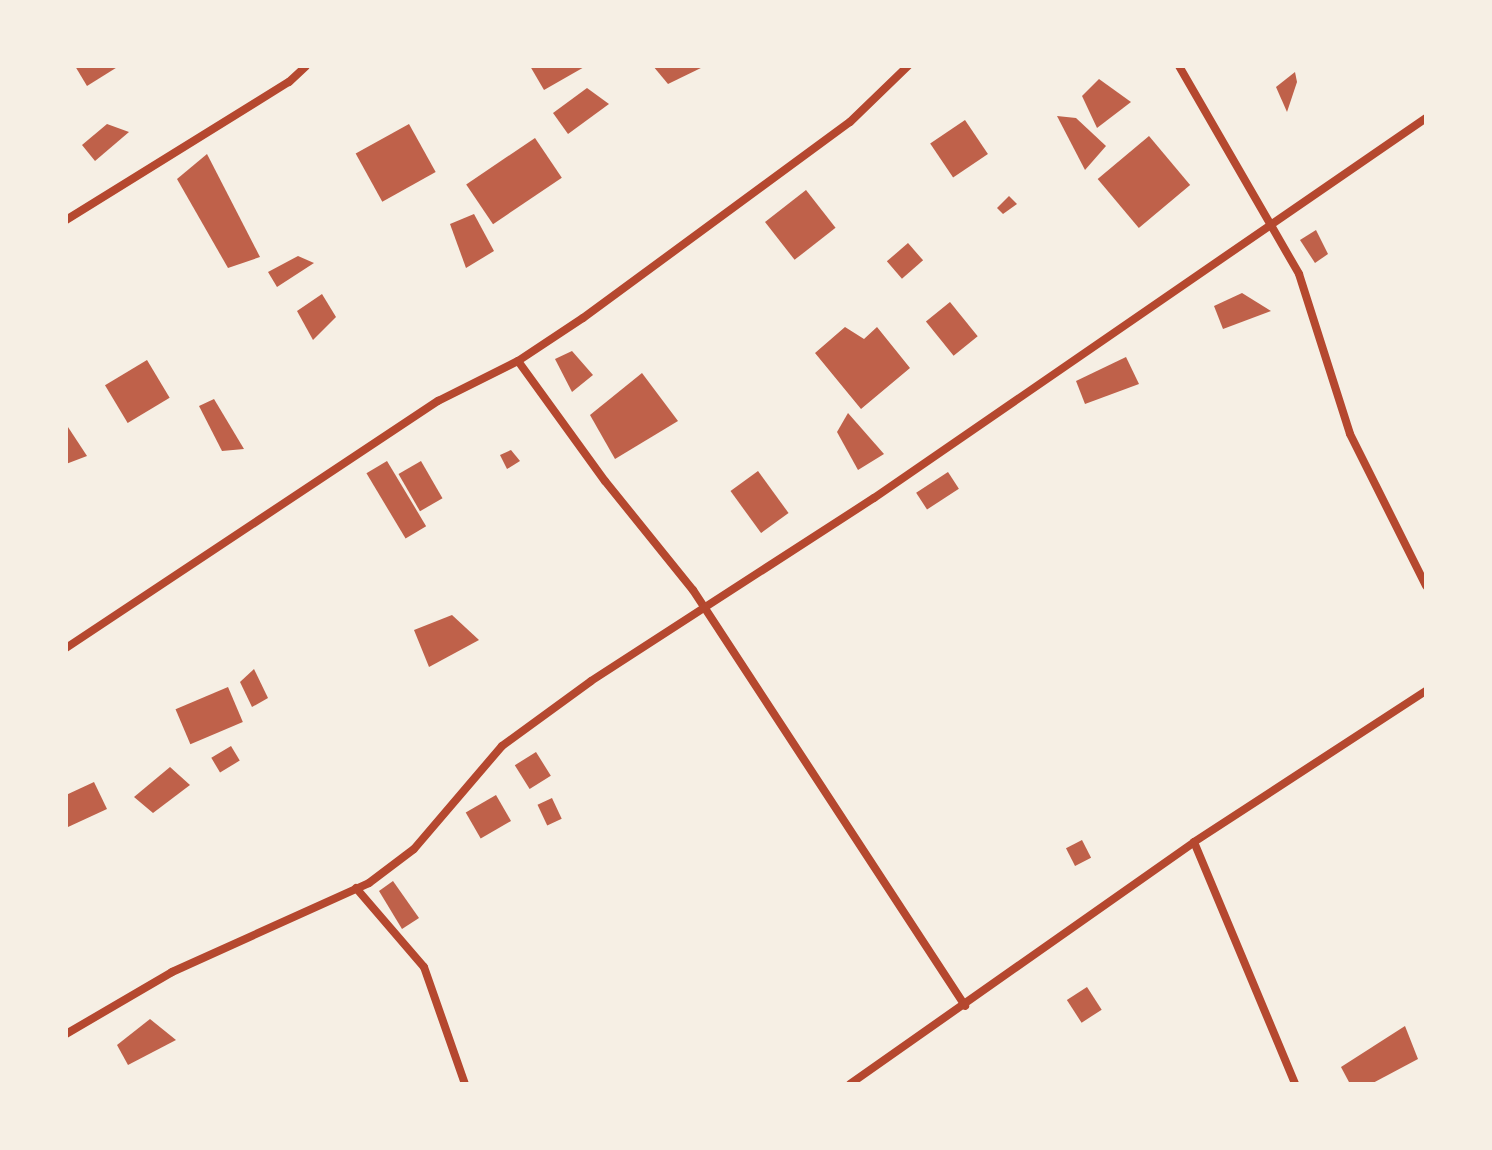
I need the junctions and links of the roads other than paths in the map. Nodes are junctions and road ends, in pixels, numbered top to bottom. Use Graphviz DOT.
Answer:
graph roads {
  1 [pos="306,66"];
  2 [pos="908,66"];
  3 [pos="1179,66"];
  4 [pos="1426,118"];
  5 [pos="66,220"];
  6 [pos="1275,226"];
  7 [pos="518,361"];
  8 [pos="1426,586"];
  9 [pos="702,609"];
  10 [pos="66,648"];
  11 [pos="1426,691"];
  12 [pos="1194,842"];
  13 [pos="356,888"];
  14 [pos="965,1006"];
  15 [pos="66,1034"];
  16 [pos="465,1084"];
  17 [pos="850,1084"];
  18 [pos="1295,1084"];
  1 -- 5 [label="street"];
  2 -- 7 [label="street"];
  3 -- 6 [label="street"];
  4 -- 6 [label="street"];
  6 -- 8 [label="street"];
  6 -- 9 [label="street"];
  7 -- 9 [label="street"];
  7 -- 10 [label="street"];
  9 -- 13 [label="street"];
  9 -- 14 [label="street"];
  11 -- 12 [label="street"];
  12 -- 14 [label="street"];
  12 -- 18 [label="street"];
  13 -- 15 [label="street"];
  13 -- 16 [label="street"];
  14 -- 17 [label="street"];
}
